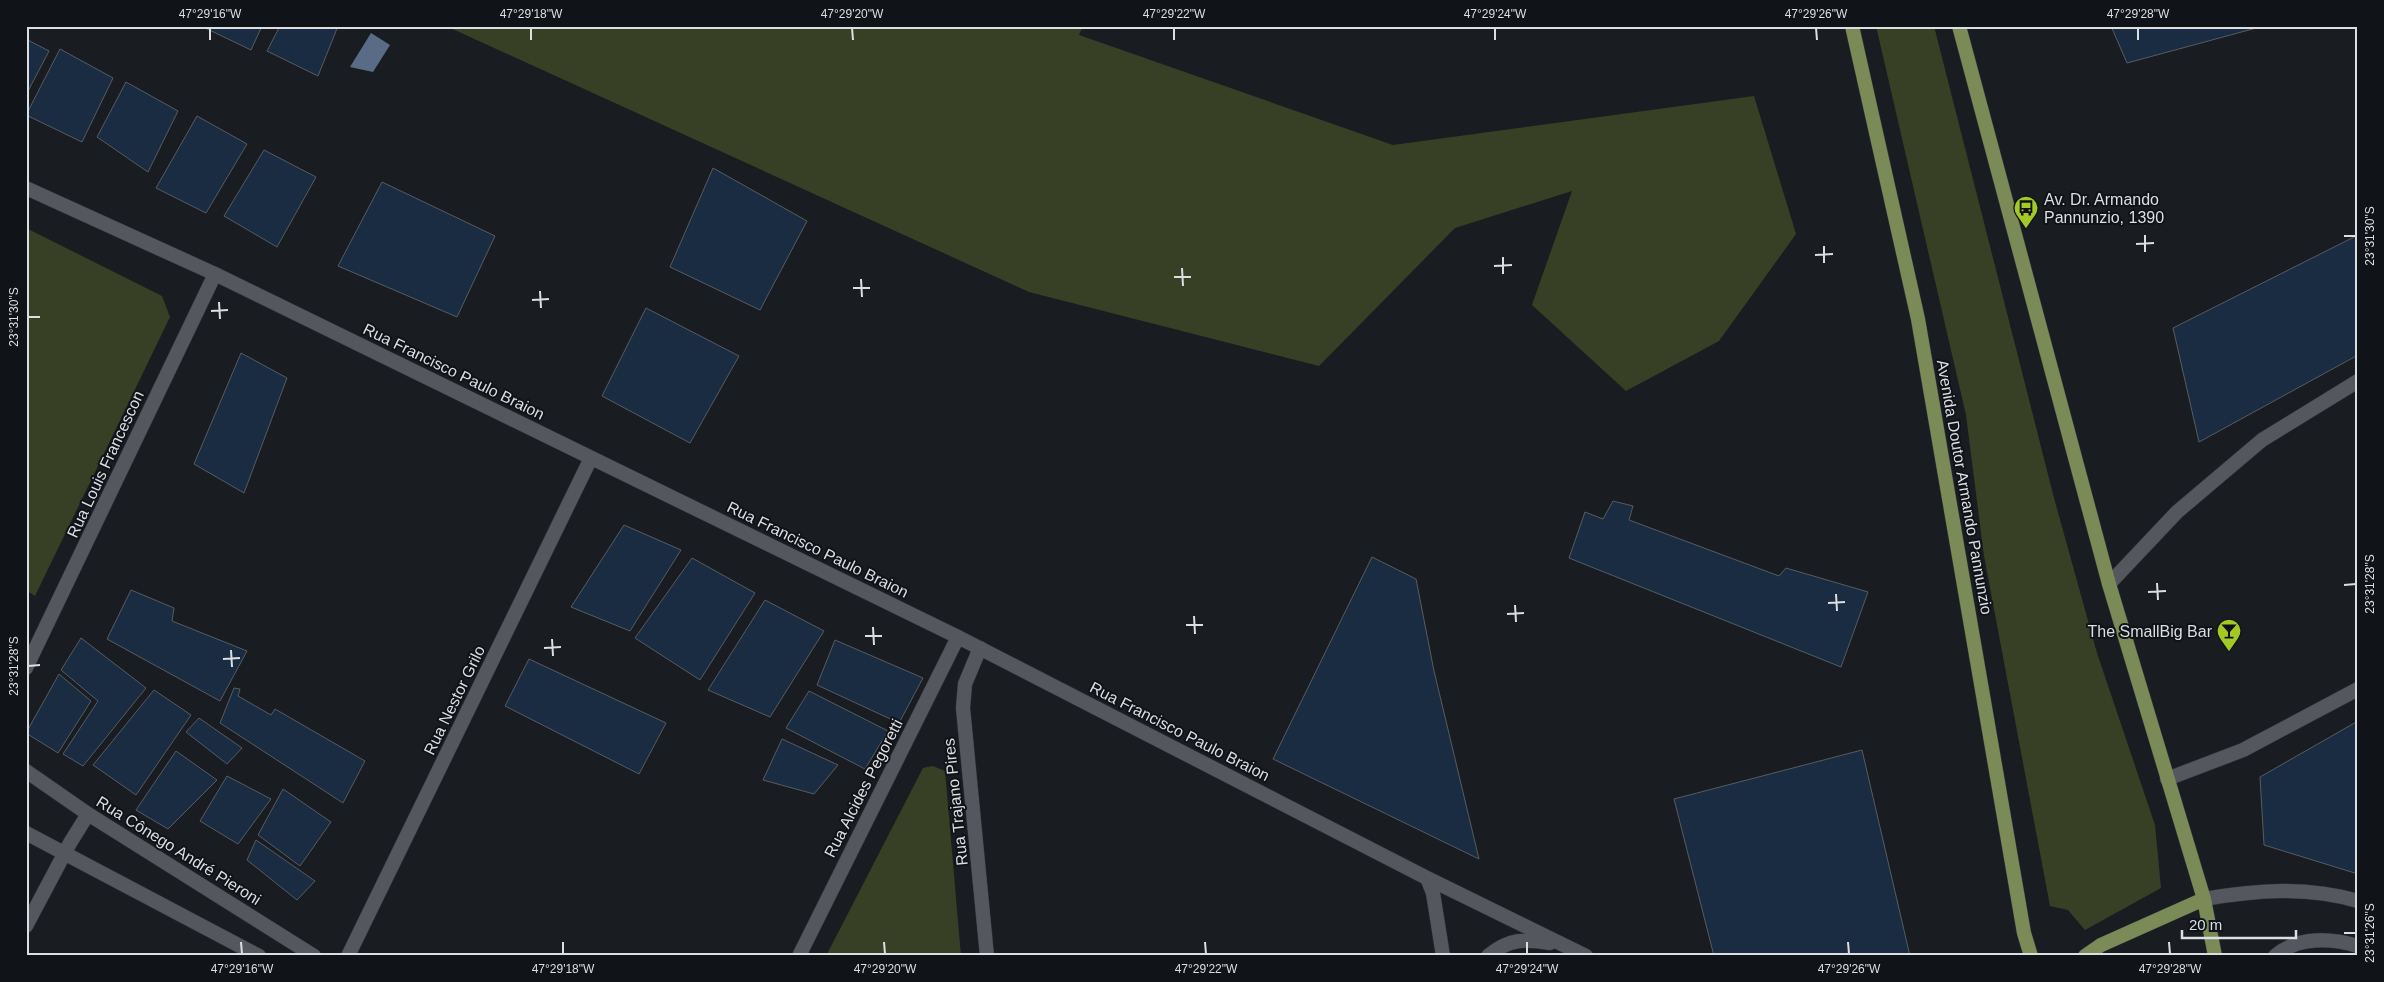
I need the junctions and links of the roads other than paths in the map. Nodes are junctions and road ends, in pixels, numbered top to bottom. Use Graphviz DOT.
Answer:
graph roads {
  1 [pos="1852,26"];
  2 [pos="1959,26"];
  3 [pos="26,188"];
  4 [pos="215,274"];
  5 [pos="2358,381"];
  6 [pos="591,458"];
  7 [pos="2110,584"];
  8 [pos="958,637"];
  9 [pos="980,648"];
  10 [pos="26,668"];
  11 [pos="2358,688"];
  12 [pos="26,771"];
  13 [pos="2167,779"];
  14 [pos="88,814"];
  15 [pos="26,832"];
  16 [pos="65,852"];
  17 [pos="1427,878"];
  18 [pos="2204,899"];
  19 [pos="2358,901"];
  20 [pos="26,926"];
  21 [pos="1567,946"];
  22 [pos="2358,946"];
  23 [pos="259,956"];
  24 [pos="314,956"];
  25 [pos="348,956"];
  26 [pos="799,956"];
  27 [pos="987,956"];
  28 [pos="1442,956"];
  29 [pos="1488,956"];
  30 [pos="1586,956"];
  31 [pos="2031,956"];
  32 [pos="2085,956"];
  33 [pos="2215,956"];
  34 [pos="2275,956"];
  1 -- 31 [label="main road, Avenida Doutor Armando Pannunzio"];
  2 -- 7 [label="main road"];
  3 -- 4 [label="street, Rua Francisco Paulo Braion"];
  4 -- 6 [label="street, Rua Francisco Paulo Braion"];
  4 -- 10 [label="street, Rua Louis Francescon"];
  5 -- 7 [label="street"];
  6 -- 8 [label="street, Rua Francisco Paulo Braion"];
  6 -- 25 [label="street, Rua Nestor Grilo"];
  7 -- 13 [label="main road"];
  8 -- 9 [label="street, Rua Francisco Paulo Braion"];
  8 -- 26 [label="street, Rua Alcides Pegoretti"];
  9 -- 17 [label="street, Rua Francisco Paulo Braion"];
  9 -- 27 [label="street, Rua Trajano Pires"];
  11 -- 13 [label="street"];
  12 -- 14 [label="street, Rua Cônego André Pieroni"];
  13 -- 18 [label="main road"];
  14 -- 16 [label="street"];
  14 -- 24 [label="street, Rua Cônego André Pieroni"];
  15 -- 16 [label="street"];
  16 -- 20 [label="street"];
  16 -- 23 [label="street"];
  17 -- 21 [label="street, Rua Francisco Paulo Braion"];
  17 -- 28 [label="street"];
  18 -- 19 [label="street"];
  18 -- 32 [label="main road"];
  18 -- 33 [label="main road"];
  21 -- 29 [label="street"];
  21 -- 30 [label="street, Rua Francisco Paulo Braion"];
  22 -- 34 [label="street"];
}
